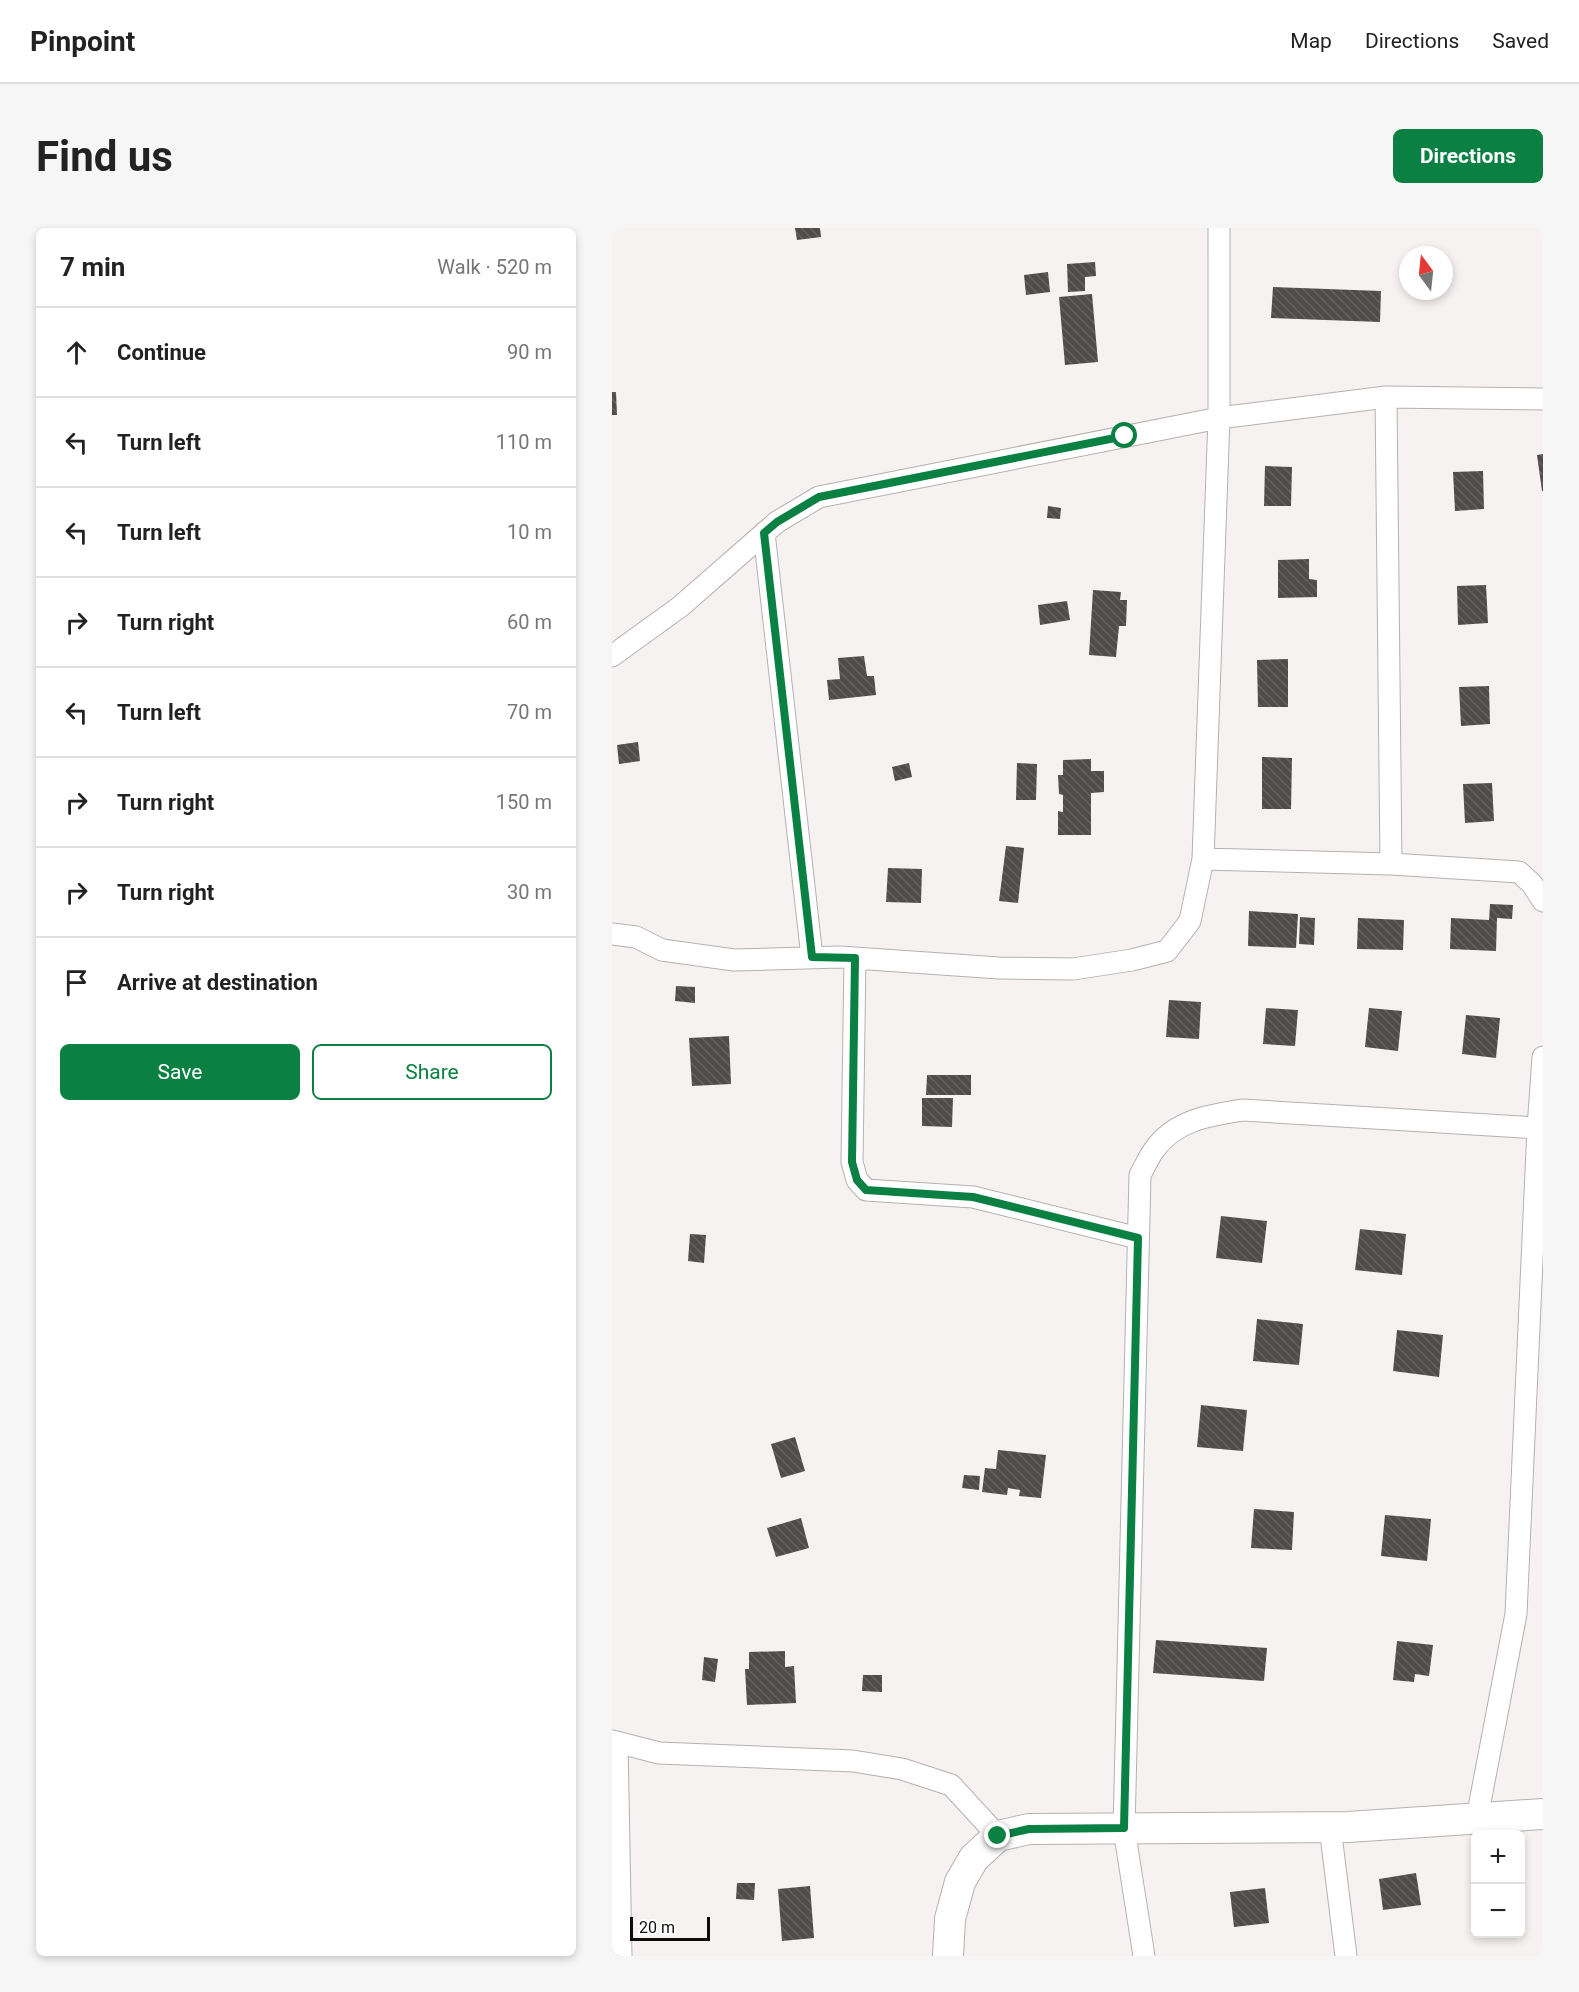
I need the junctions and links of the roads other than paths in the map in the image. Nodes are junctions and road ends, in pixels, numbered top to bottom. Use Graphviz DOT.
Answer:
graph roads {
  1 [pos="1220,228"];
  2 [pos="1386,397"];
  3 [pos="1543,399"];
  4 [pos="1219,418"];
  5 [pos="764,533"];
  6 [pos="612,656"];
  7 [pos="1203,860"];
  8 [pos="1392,864"];
  9 [pos="1543,901"];
  10 [pos="612,934"];
  11 [pos="812,957"];
  12 [pos="855,958"];
  13 [pos="1543,1057"];
  14 [pos="1538,1128"];
  15 [pos="1138,1238"];
  16 [pos="614,1741"];
  17 [pos="1543,1814"];
  18 [pos="1477,1818"];
  19 [pos="1330,1827"];
  20 [pos="1124,1828"];
  21 [pos="998,1836"];
  22 [pos="621,1956"];
  23 [pos="948,1956"];
  24 [pos="1144,1956"];
  25 [pos="1346,1956"];
  1 -- 4 [label="street"];
  2 -- 3 [label="street"];
  2 -- 4 [label="street"];
  2 -- 8 [label="street"];
  4 -- 5 [label="street"];
  4 -- 7 [label="street"];
  5 -- 6 [label="street"];
  5 -- 11 [label="street"];
  7 -- 8 [label="street"];
  7 -- 12 [label="street"];
  8 -- 9 [label="street"];
  10 -- 11 [label="street"];
  11 -- 12 [label="street"];
  12 -- 15 [label="street"];
  13 -- 14 [label="street"];
  14 -- 15 [label="street"];
  14 -- 18 [label="street"];
  15 -- 20 [label="street"];
  16 -- 21 [label="street"];
  16 -- 22 [label="street"];
  17 -- 18 [label="street"];
  18 -- 19 [label="street"];
  19 -- 20 [label="street"];
  19 -- 25 [label="street"];
  20 -- 21 [label="street"];
  20 -- 24 [label="street"];
  21 -- 23 [label="street"];
}
